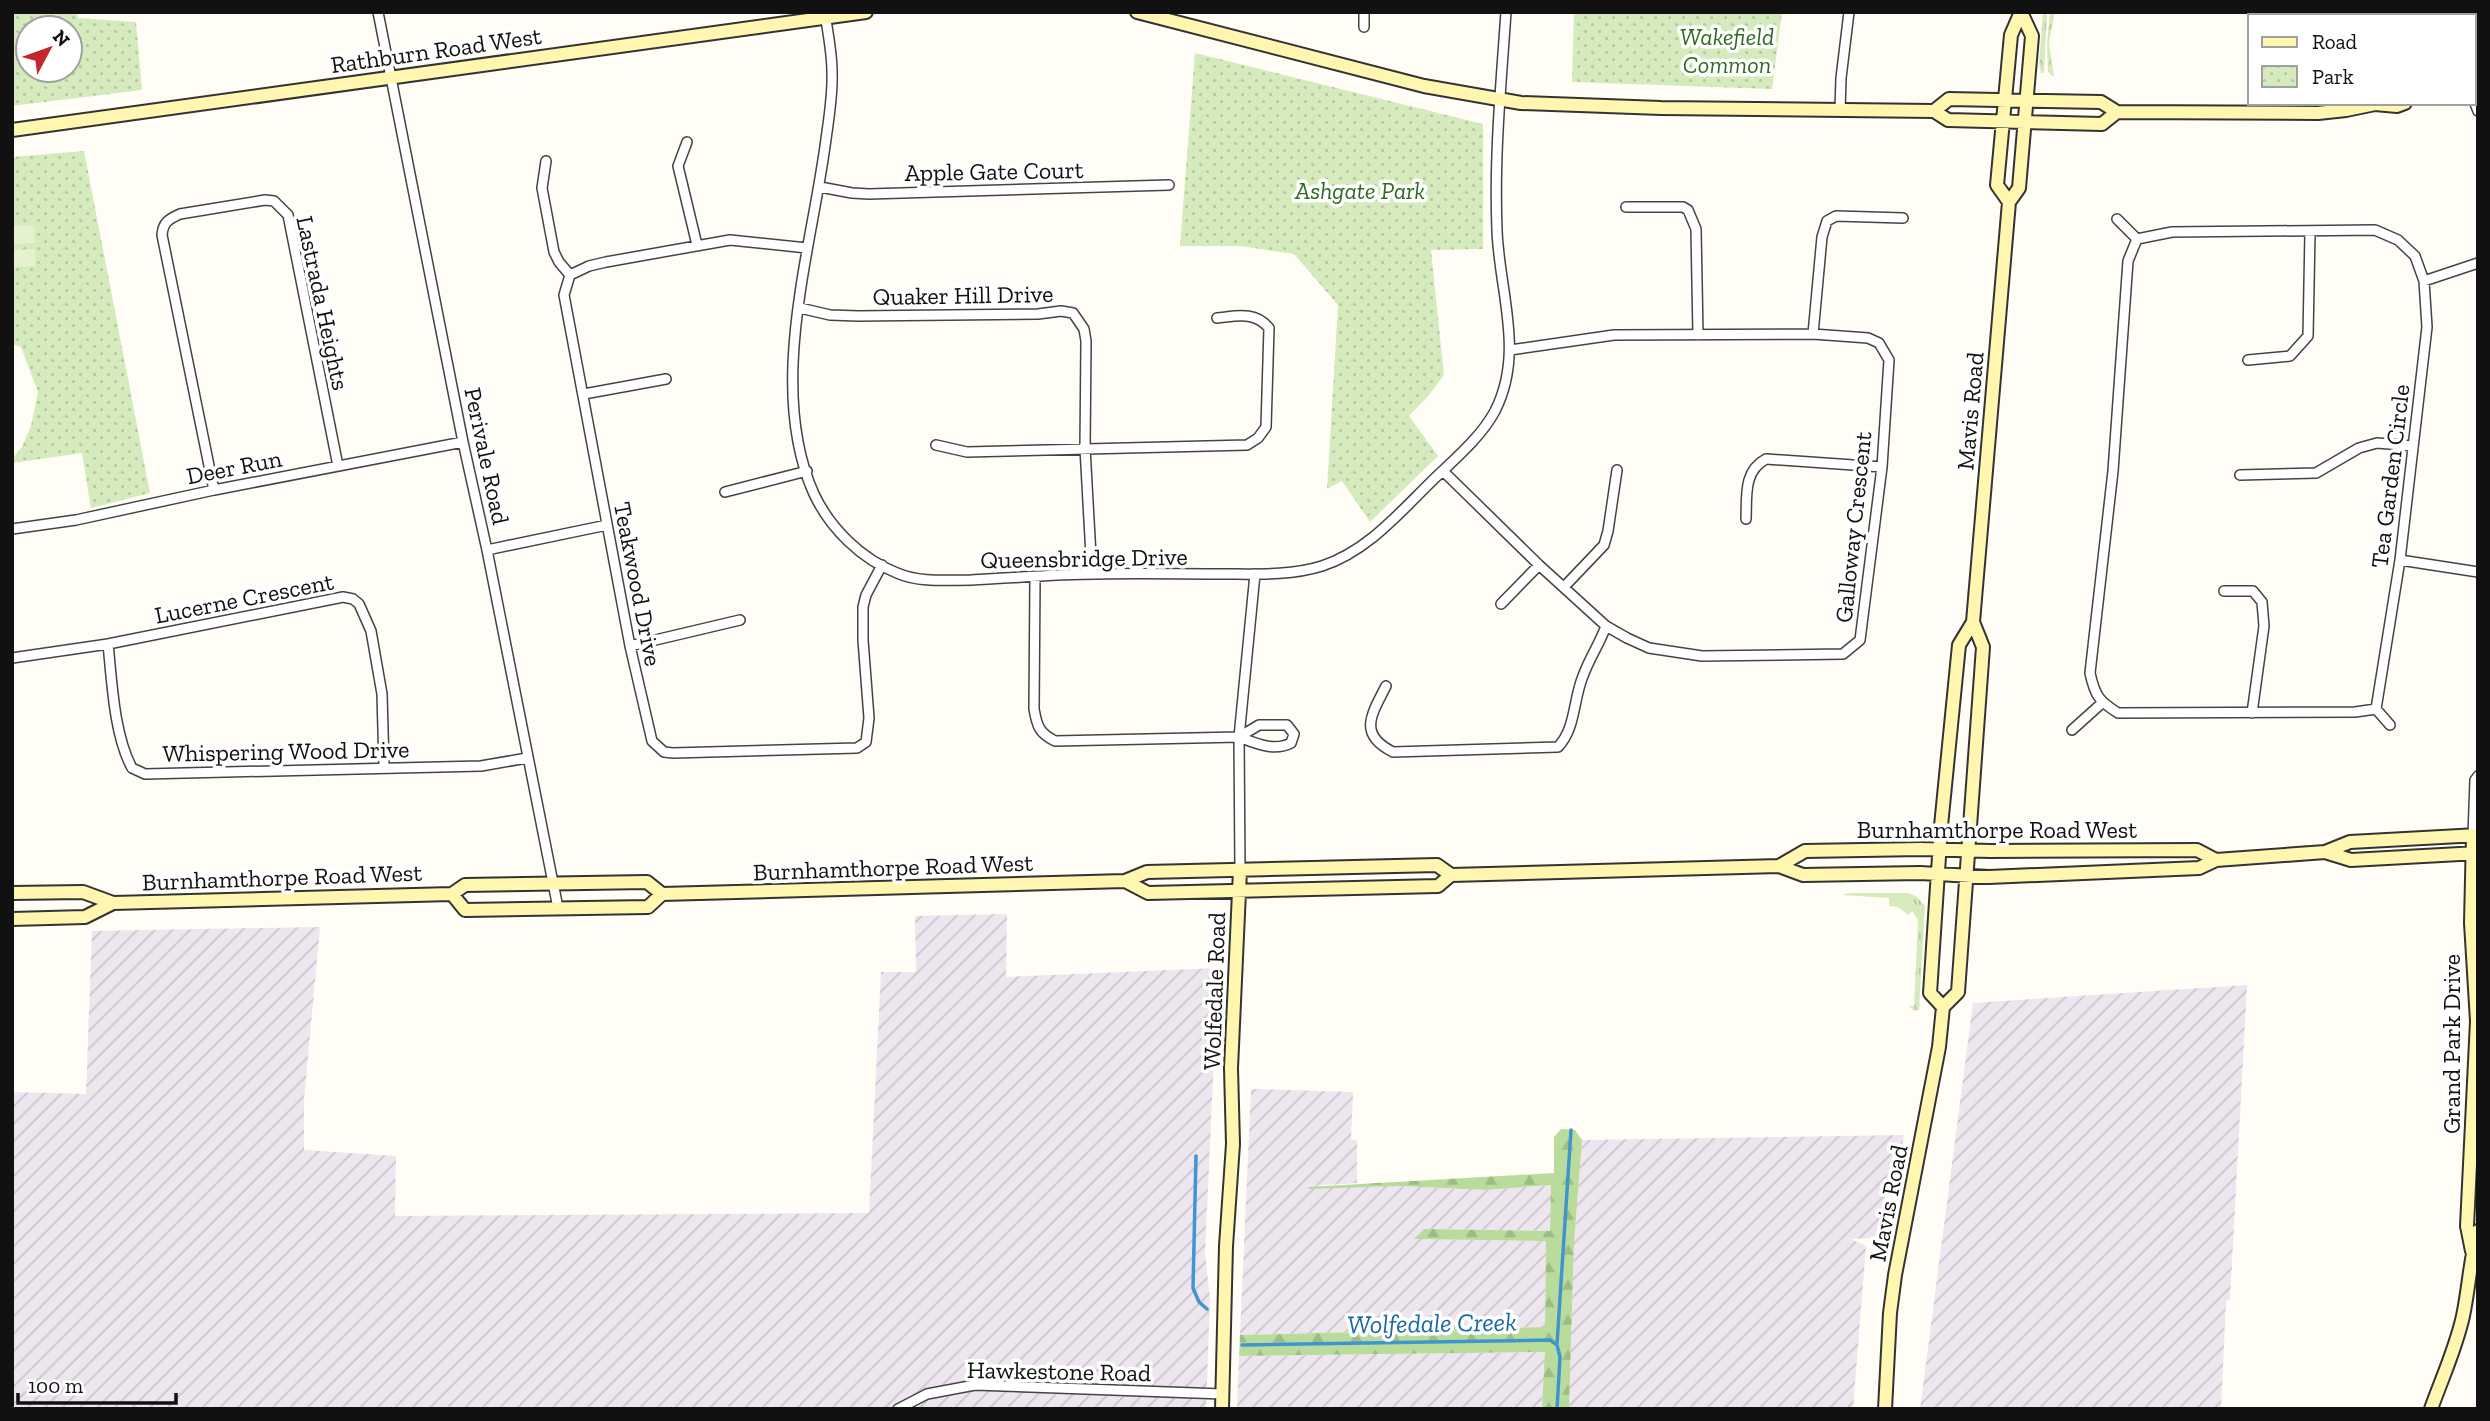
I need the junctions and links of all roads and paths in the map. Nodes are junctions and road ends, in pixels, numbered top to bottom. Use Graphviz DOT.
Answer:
graph roads {
  1 [pos="378,12"];
  2 [pos="866,12"];
  3 [pos="1137,12"];
  4 [pos="1364,12"];
  5 [pos="1506,12"];
  6 [pos="1849,12"];
  7 [pos="1152,13"];
  8 [pos="825,15"];
  9 [pos="1364,27"];
  10 [pos="391,77"];
  11 [pos="1500,100"];
  12 [pos="2006,100"];
  13 [pos="2027,100"];
  14 [pos="2371,105"];
  15 [pos="1840,110"];
  16 [pos="1934,111"];
  17 [pos="2117,112"];
  18 [pos="2004,121"];
  19 [pos="2024,122"];
  20 [pos="12,130"];
  21 [pos="687,142"];
  22 [pos="546,161"];
  23 [pos="1169,185"];
  24 [pos="820,187"];
  25 [pos="2009,202"];
  26 [pos="1626,207"];
  27 [pos="1903,218"];
  28 [pos="2117,219"];
  29 [pos="2310,233"];
  30 [pos="2137,239"];
  31 [pos="697,245"];
  32 [pos="807,248"];
  33 [pos="2478,263"];
  34 [pos="570,275"];
  35 [pos="2424,281"];
  36 [pos="800,308"];
  37 [pos="1217,318"];
  38 [pos="1813,334"];
  39 [pos="1698,335"];
  40 [pos="1510,350"];
  41 [pos="2248,360"];
  42 [pos="666,379"];
  43 [pos="584,394"];
  44 [pos="463,442"];
  45 [pos="936,445"];
  46 [pos="2413,446"];
  47 [pos="1085,448"];
  48 [pos="338,466"];
  49 [pos="1882,467"];
  50 [pos="1617,470"];
  51 [pos="807,471"];
  52 [pos="1443,471"];
  53 [pos="2240,475"];
  54 [pos="214,490"];
  55 [pos="725,492"];
  56 [pos="1746,519"];
  57 [pos="607,525"];
  58 [pos="12,530"];
  59 [pos="487,550"];
  60 [pos="2400,560"];
  61 [pos="882,565"];
  62 [pos="1539,565"];
  63 [pos="2478,572"];
  64 [pos="1092,574"];
  65 [pos="1255,575"];
  66 [pos="1035,578"];
  67 [pos="1564,587"];
  68 [pos="2224,591"];
  69 [pos="1501,604"];
  70 [pos="740,620"];
  71 [pos="1973,622"];
  72 [pos="1606,626"];
  73 [pos="108,644"];
  74 [pos="630,646"];
  75 [pos="12,658"];
  76 [pos="1386,685"];
  77 [pos="2102,703"];
  78 [pos="2376,709"];
  79 [pos="2252,713"];
  80 [pos="2390,725"];
  81 [pos="2072,730"];
  82 [pos="1240,737"];
  83 [pos="527,758"];
  84 [pos="384,766"];
  85 [pos="2478,776"];
  86 [pos="2475,836"];
  87 [pos="1939,849"];
  88 [pos="1968,850"];
  89 [pos="2325,852"];
  90 [pos="2475,853"];
  91 [pos="2216,860"];
  92 [pos="1779,866"];
  93 [pos="1240,870"];
  94 [pos="1938,874"];
  95 [pos="1451,875"];
  96 [pos="1967,876"];
  97 [pos="1125,881"];
  98 [pos="554,884"];
  99 [pos="1239,891"];
  100 [pos="12,893"];
  101 [pos="452,894"];
  102 [pos="663,894"];
  103 [pos="113,903"];
  104 [pos="558,908"];
  105 [pos="12,919"];
  106 [pos="1943,1006"];
  107 [pos="2475,1150"];
  108 [pos="2478,1231"];
  109 [pos="2472,1251"];
  110 [pos="1223,1394"];
  111 [pos="898,1409"];
  112 [pos="1222,1409"];
  113 [pos="1885,1409"];
  114 [pos="2431,1409"];
  1 -- 10 [label="street, Perivale Road"];
  2 -- 8 [label="main road, Rathburn Road West"];
  3 -- 7 [label="main road"];
  4 -- 9 [label="street"];
  5 -- 11 [label="street, Queensbridge Drive"];
  6 -- 15 [label="street"];
  7 -- 11 [label="main road"];
  8 -- 10 [label="main road, Rathburn Road West"];
  8 -- 24 [label="street, Queensbridge Drive"];
  10 -- 20 [label="main road, Rathburn Road West"];
  10 -- 44 [label="street, Perivale Road"];
  11 -- 15 [label="main road"];
  11 -- 40 [label="street, Queensbridge Drive"];
  12 -- 13 [label="main road"];
  12 -- 13 [label="main road, Mavis Road"];
  12 -- 16 [label="main road"];
  12 -- 18 [label="main road, Mavis Road"];
  13 -- 17 [label="main road"];
  13 -- 19 [label="main road, Mavis Road"];
  14 -- 17 [label="main road"];
  15 -- 16 [label="main road"];
  16 -- 18 [label="main road"];
  17 -- 19 [label="main road"];
  18 -- 19 [label="main road"];
  18 -- 25 [label="main road, Mavis Road"];
  19 -- 25 [label="main road, Mavis Road"];
  21 -- 31 [label="street"];
  22 -- 34 [label="street"];
  23 -- 24 [label="street, Apple Gate Court"];
  24 -- 32 [label="street, Queensbridge Drive"];
  25 -- 71 [label="main road, Mavis Road"];
  26 -- 39 [label="street"];
  27 -- 38 [label="street"];
  28 -- 30 [label="street"];
  29 -- 30 [label="street, Tea Garden Circle"];
  29 -- 35 [label="street, Tea Garden Circle"];
  29 -- 41 [label="street"];
  30 -- 77 [label="street"];
  31 -- 32 [label="street"];
  31 -- 34 [label="street"];
  32 -- 36 [label="street, Queensbridge Drive"];
  33 -- 35 [label="street"];
  34 -- 43 [label="street, Teakwood Drive"];
  35 -- 46 [label="street, Tea Garden Circle"];
  36 -- 47 [label="street, Quaker Hill Drive"];
  36 -- 51 [label="street, Queensbridge Drive"];
  37 -- 47 [label="street"];
  38 -- 39 [label="street, Galloway Crescent"];
  38 -- 49 [label="street, Galloway Crescent"];
  39 -- 40 [label="street, Galloway Crescent"];
  40 -- 52 [label="street, Queensbridge Drive"];
  42 -- 43 [label="street"];
  43 -- 57 [label="street, Teakwood Drive"];
  44 -- 48 [label="street, Deer Run"];
  44 -- 59 [label="street, Perivale Road"];
  45 -- 47 [label="street"];
  46 -- 53 [label="street"];
  46 -- 60 [label="street, Tea Garden Circle"];
  47 -- 64 [label="street, Quaker Hill Drive"];
  48 -- 54 [label="street, Deer Run"];
  48 -- 54 [label="street, Lastrada Heights"];
  49 -- 56 [label="street"];
  49 -- 72 [label="street, Galloway Crescent"];
  50 -- 67 [label="street"];
  51 -- 55 [label="street"];
  51 -- 61 [label="street, Queensbridge Drive"];
  52 -- 62 [label="street, Galloway Crescent"];
  52 -- 65 [label="street, Queensbridge Drive"];
  54 -- 58 [label="street, Deer Run"];
  57 -- 59 [label="street"];
  57 -- 74 [label="street, Teakwood Drive"];
  59 -- 83 [label="street, Perivale Road"];
  60 -- 63 [label="street"];
  60 -- 78 [label="street, Tea Garden Circle"];
  61 -- 66 [label="street, Queensbridge Drive"];
  61 -- 74 [label="street, Teakwood Drive"];
  62 -- 67 [label="street, Galloway Crescent"];
  62 -- 69 [label="street"];
  64 -- 65 [label="street, Queensbridge Drive"];
  64 -- 66 [label="street, Queensbridge Drive"];
  65 -- 82 [label="street, Wolfedale Road"];
  66 -- 82 [label="street"];
  67 -- 72 [label="street, Galloway Crescent"];
  68 -- 79 [label="street"];
  70 -- 74 [label="street"];
  71 -- 87 [label="main road, Mavis Road"];
  71 -- 88 [label="main road, Mavis Road"];
  72 -- 76 [label="street"];
  73 -- 75 [label="street, Lucerne Crescent"];
  73 -- 84 [label="street, Whispering Wood Drive"];
  73 -- 84 [label="street, Lucerne Crescent"];
  77 -- 79 [label="street"];
  77 -- 81 [label="street"];
  78 -- 79 [label="street"];
  78 -- 80 [label="street"];
  82 -- 82 [label="street"];
  82 -- 93 [label="street, Wolfedale Road"];
  83 -- 84 [label="street, Whispering Wood Drive"];
  83 -- 98 [label="street, Perivale Road"];
  85 -- 86 [label="street"];
  86 -- 89 [label="main road, Burnhamthorpe Road West"];
  86 -- 90 [label="main road, Grand Park Drive"];
  87 -- 88 [label="main road, Burnhamthorpe Road West"];
  87 -- 92 [label="main road, Burnhamthorpe Road West"];
  87 -- 94 [label="main road, Mavis Road"];
  88 -- 91 [label="main road, Burnhamthorpe Road West"];
  88 -- 96 [label="main road, Mavis Road"];
  89 -- 90 [label="main road, Burnhamthorpe Road West"];
  89 -- 91 [label="main road, Burnhamthorpe Road West"];
  90 -- 107 [label="main road, Grand Park Drive"];
  91 -- 96 [label="main road, Burnhamthorpe Road West"];
  92 -- 94 [label="main road, Burnhamthorpe Road West"];
  92 -- 95 [label="main road, Burnhamthorpe Road West"];
  93 -- 95 [label="main road, Burnhamthorpe Road West"];
  93 -- 97 [label="main road, Burnhamthorpe Road West"];
  93 -- 99 [label="main road, Wolfedale Road"];
  94 -- 96 [label="main road, Burnhamthorpe Road West"];
  94 -- 106 [label="main road, Mavis Road"];
  95 -- 99 [label="main road, Burnhamthorpe Road West"];
  96 -- 106 [label="main road, Mavis Road"];
  97 -- 99 [label="main road, Burnhamthorpe Road West"];
  97 -- 102 [label="main road, Burnhamthorpe Road West"];
  98 -- 101 [label="main road, Burnhamthorpe Road West"];
  98 -- 102 [label="main road, Burnhamthorpe Road West"];
  98 -- 104 [label="street, Perivale Road"];
  99 -- 110 [label="main road, Wolfedale Road"];
  100 -- 103 [label="main road, Burnhamthorpe Road West"];
  101 -- 103 [label="main road, Burnhamthorpe Road West"];
  101 -- 104 [label="main road, Burnhamthorpe Road West"];
  102 -- 104 [label="main road, Burnhamthorpe Road West"];
  103 -- 105 [label="main road, Burnhamthorpe Road West"];
  106 -- 113 [label="main road, Mavis Road"];
  107 -- 109 [label="main road, Grand Park Drive"];
  108 -- 109 [label="main road, Grand Park Drive"];
  109 -- 114 [label="main road, Grand Park Drive"];
  110 -- 111 [label="street, Hawkestone Road"];
  110 -- 112 [label="main road, Wolfedale Road"];
}
